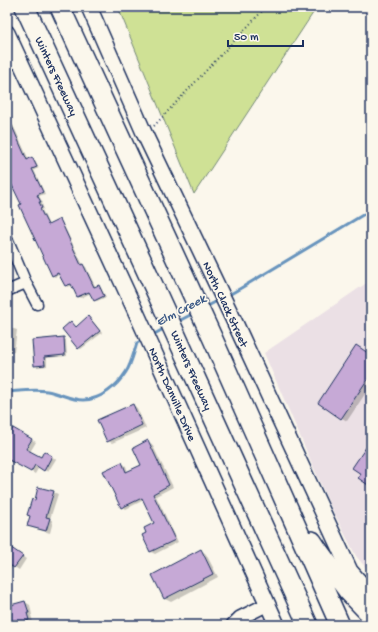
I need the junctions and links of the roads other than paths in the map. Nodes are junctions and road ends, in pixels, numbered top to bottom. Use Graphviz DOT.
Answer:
graph roads {
  1 [pos="25,7"];
  2 [pos="60,7"];
  3 [pos="89,7"];
  4 [pos="7,33"];
  5 [pos="13,63"];
  6 [pos="7,238"];
  7 [pos="26,282"];
  8 [pos="7,291"];
  9 [pos="37,304"];
  10 [pos="280,489"];
  11 [pos="371,595"];
  12 [pos="268,604"];
  13 [pos="371,615"];
  14 [pos="233,625"];
  15 [pos="277,625"];
  16 [pos="308,625"];
  17 [pos="340,625"];
  1 -- 16 [label="highway, Winters Freeway"];
  2 -- 10 [label="highway"];
  3 -- 11 [label="main road, North Clack Street"];
  4 -- 5 [label="main road, North Danville Drive"];
  5 -- 12 [label="main road, North Danville Drive"];
  6 -- 7 [label="street"];
  7 -- 8 [label="street"];
  7 -- 9 [label="street"];
  10 -- 13 [label="highway"];
  10 -- 17 [label="highway"];
  12 -- 14 [label="street"];
  12 -- 15 [label="main road, North Danville Drive"];
}
